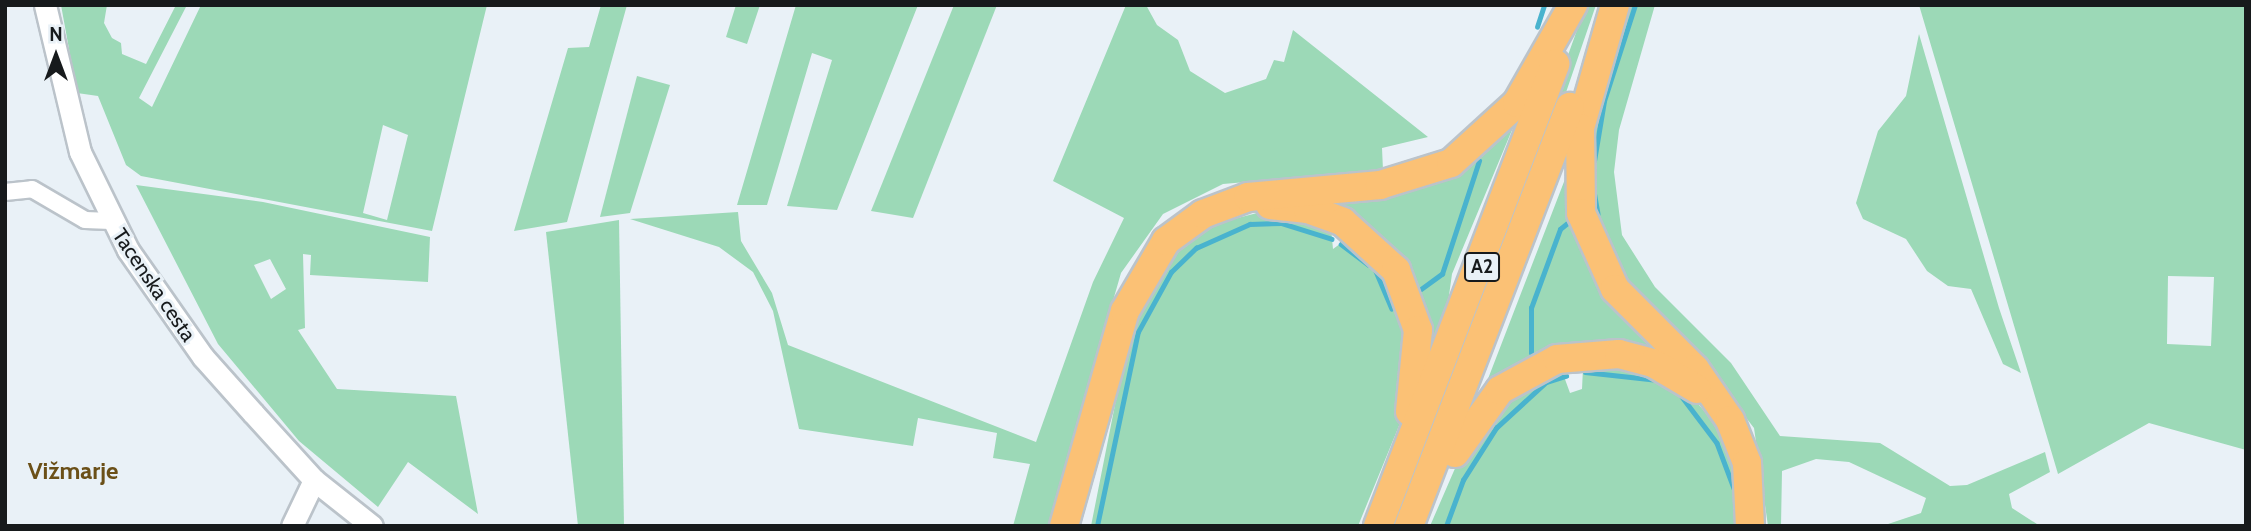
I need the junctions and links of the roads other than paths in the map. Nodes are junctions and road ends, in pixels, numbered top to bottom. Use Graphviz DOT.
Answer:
graph roads {
  1 [pos="45,5"];
  2 [pos="1574,5"];
  3 [pos="1605,5"];
  4 [pos="1615,5"];
  5 [pos="5,192"];
  6 [pos="1222,207"];
  7 [pos="111,221"];
  8 [pos="1721,407"];
  9 [pos="1088,448"];
  10 [pos="314,480"];
  11 [pos="292,526"];
  12 [pos="372,526"];
  13 [pos="1064,526"];
  14 [pos="1083,526"];
  15 [pos="1377,526"];
  16 [pos="1409,526"];
  17 [pos="1415,526"];
  18 [pos="1750,526"];
  1 -- 7 [label="main road, Tacenska cesta"];
  2 -- 6 [label="highway"];
  2 -- 15 [label="highway, A2"];
  3 -- 16 [label="highway, A2"];
  4 -- 8 [label="highway"];
  5 -- 7 [label="street"];
  6 -- 9 [label="highway"];
  6 -- 15 [label="highway"];
  7 -- 10 [label="main road, Tacenska cesta"];
  8 -- 17 [label="highway"];
  8 -- 18 [label="highway"];
  9 -- 13 [label="highway"];
  9 -- 14 [label="highway"];
  10 -- 11 [label="main road"];
  10 -- 12 [label="main road, Tacenska cesta"];
}
